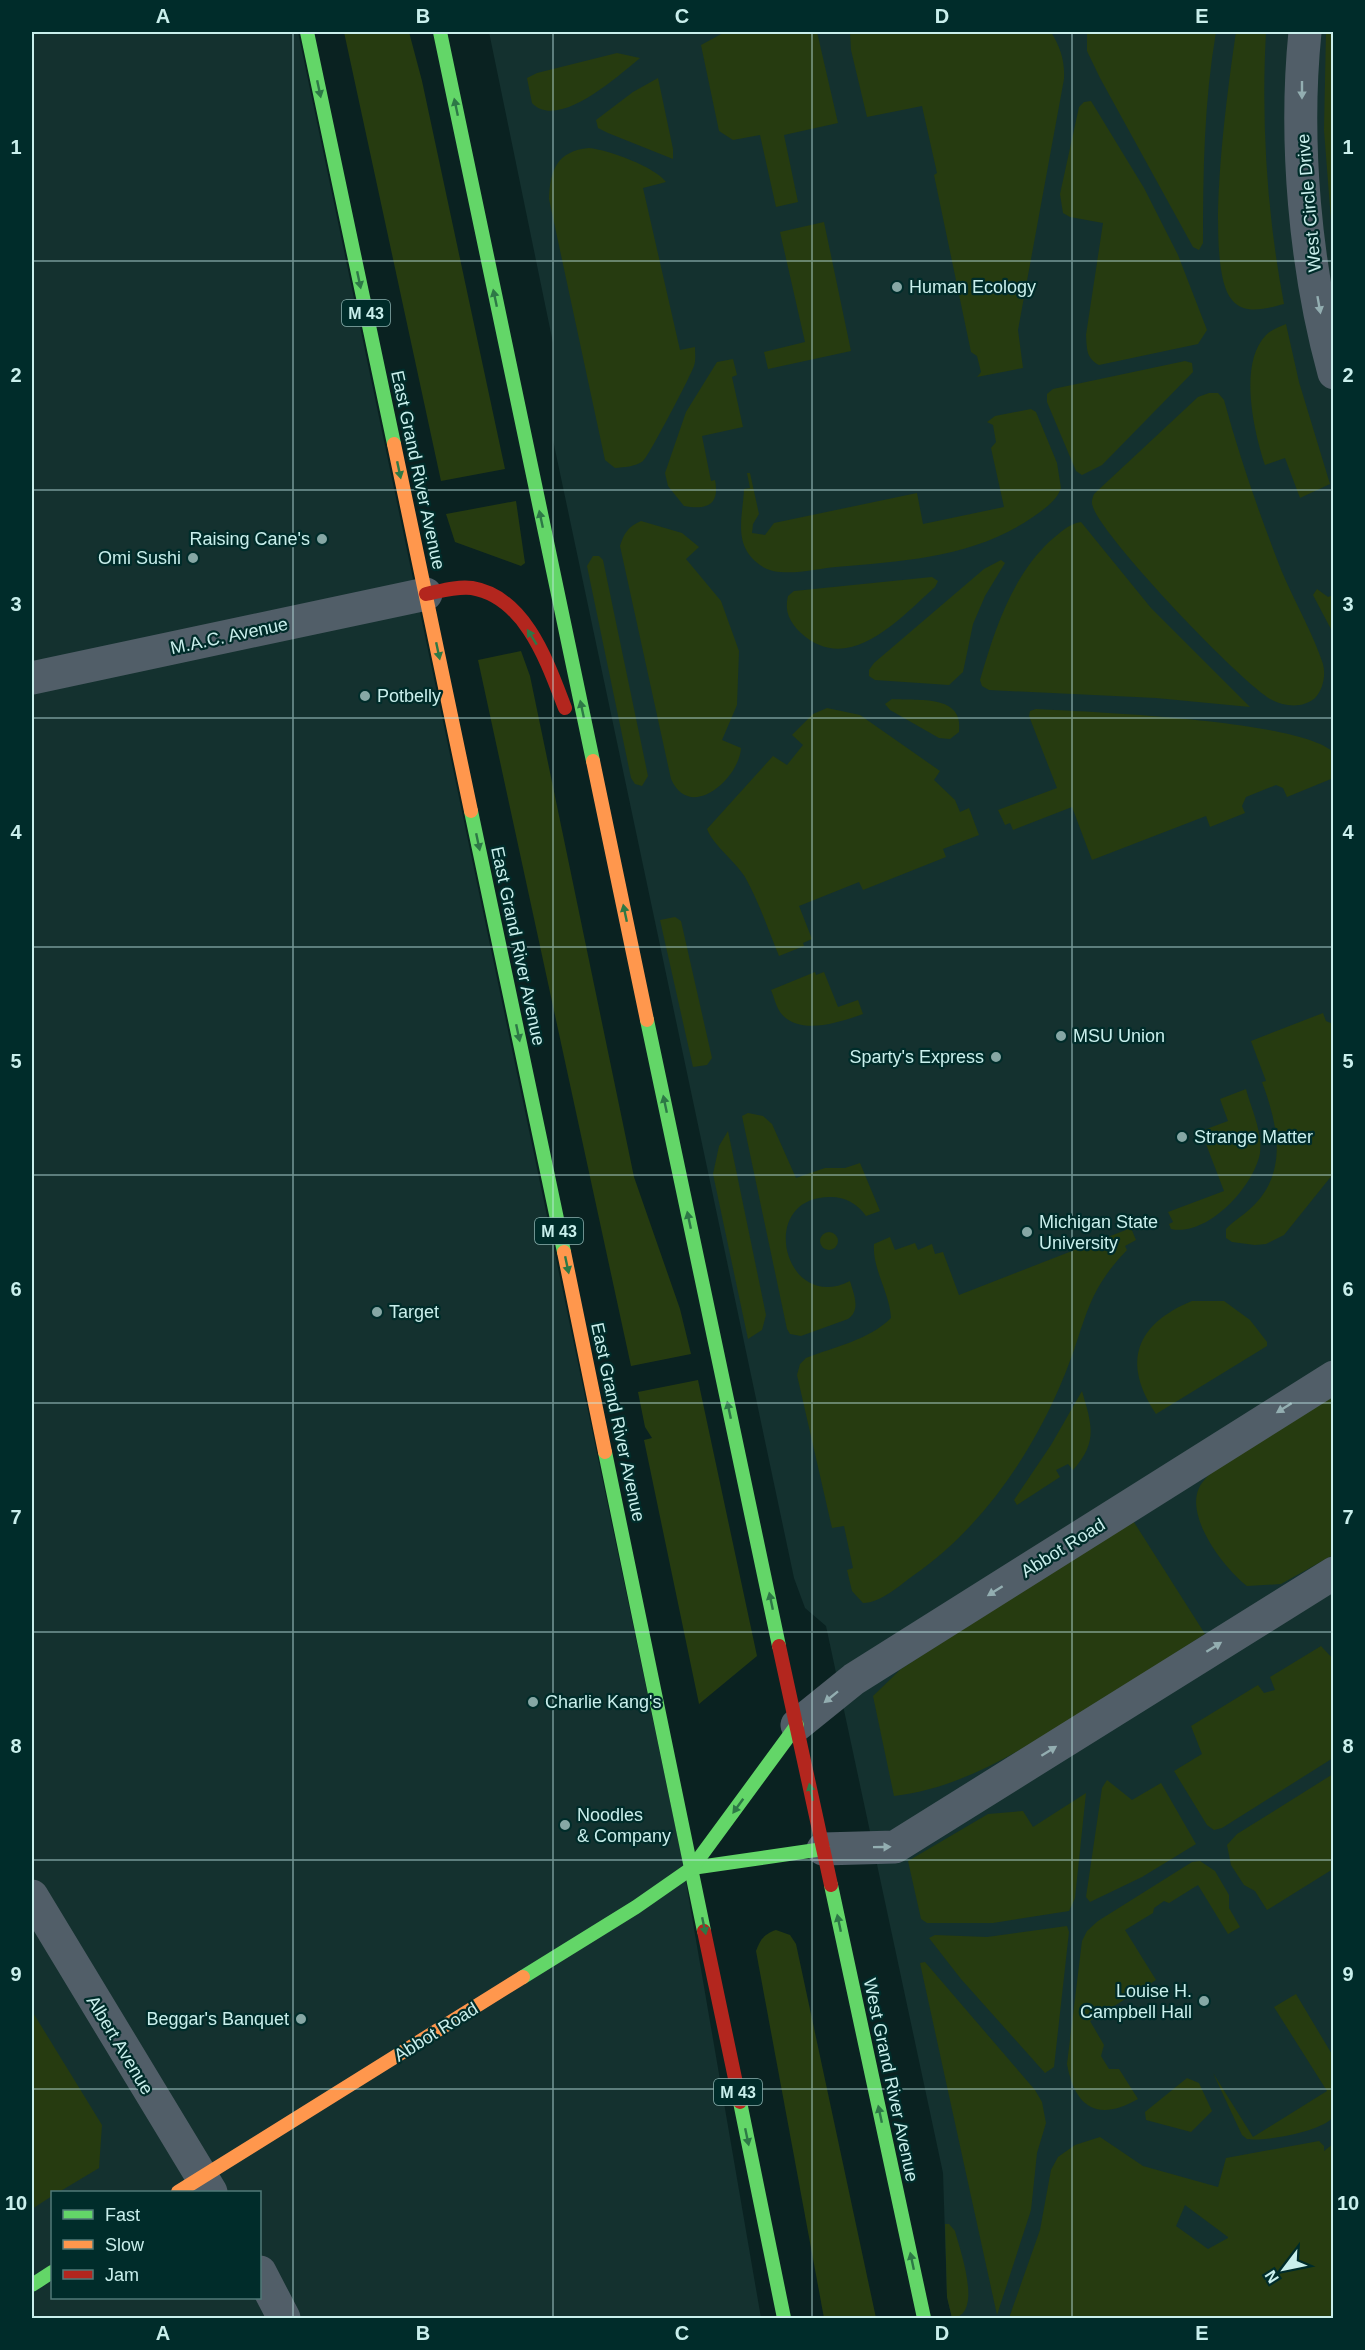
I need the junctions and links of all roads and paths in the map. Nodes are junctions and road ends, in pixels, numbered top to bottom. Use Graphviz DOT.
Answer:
graph roads {
  1 [pos="307,32"];
  2 [pos="440,32"];
  3 [pos="1305,32"];
  4 [pos="1334,373"];
  5 [pos="426,594"];
  6 [pos="32,678"];
  7 [pos="602,808"];
  8 [pos="1334,1377"];
  9 [pos="1334,1574"];
  10 [pos="797,1725"];
  11 [pos="823,1849"];
  12 [pos="692,1868"];
  13 [pos="32,1896"];
  14 [pos="197,2188"];
  15 [pos="51,2273"];
  16 [pos="261,2274"];
  17 [pos="32,2285"];
  18 [pos="777,2317"];
  19 [pos="284,2319"];
  20 [pos="924,2319"];
  1 -- 5 [label="main road, East Grand River Avenue / M 43, one-way"];
  7 -- 2 [label="main road, one-way"];
  3 -- 4 [label="street, West Circle Drive, one-way"];
  5 -- 6 [label="street, M.A.C. Avenue"];
  7 -- 5 [label="main road, one-way"];
  5 -- 12 [label="main road, East Grand River Avenue / M 43, one-way"];
  10 -- 7 [label="main road, one-way"];
  8 -- 10 [label="street, Abbot Road, one-way"];
  11 -- 9 [label="street, one-way"];
  11 -- 10 [label="main road, one-way"];
  10 -- 12 [label="main road, one-way"];
  11 -- 12 [label="main road"];
  20 -- 11 [label="main road, West Grand River Avenue, one-way"];
  12 -- 14 [label="main road, Abbot Road"];
  12 -- 18 [label="main road, M 43, one-way"];
  13 -- 14 [label="street, Albert Avenue"];
  15 -- 17 [label="main road"];
  16 -- 19 [label="street"];
}
